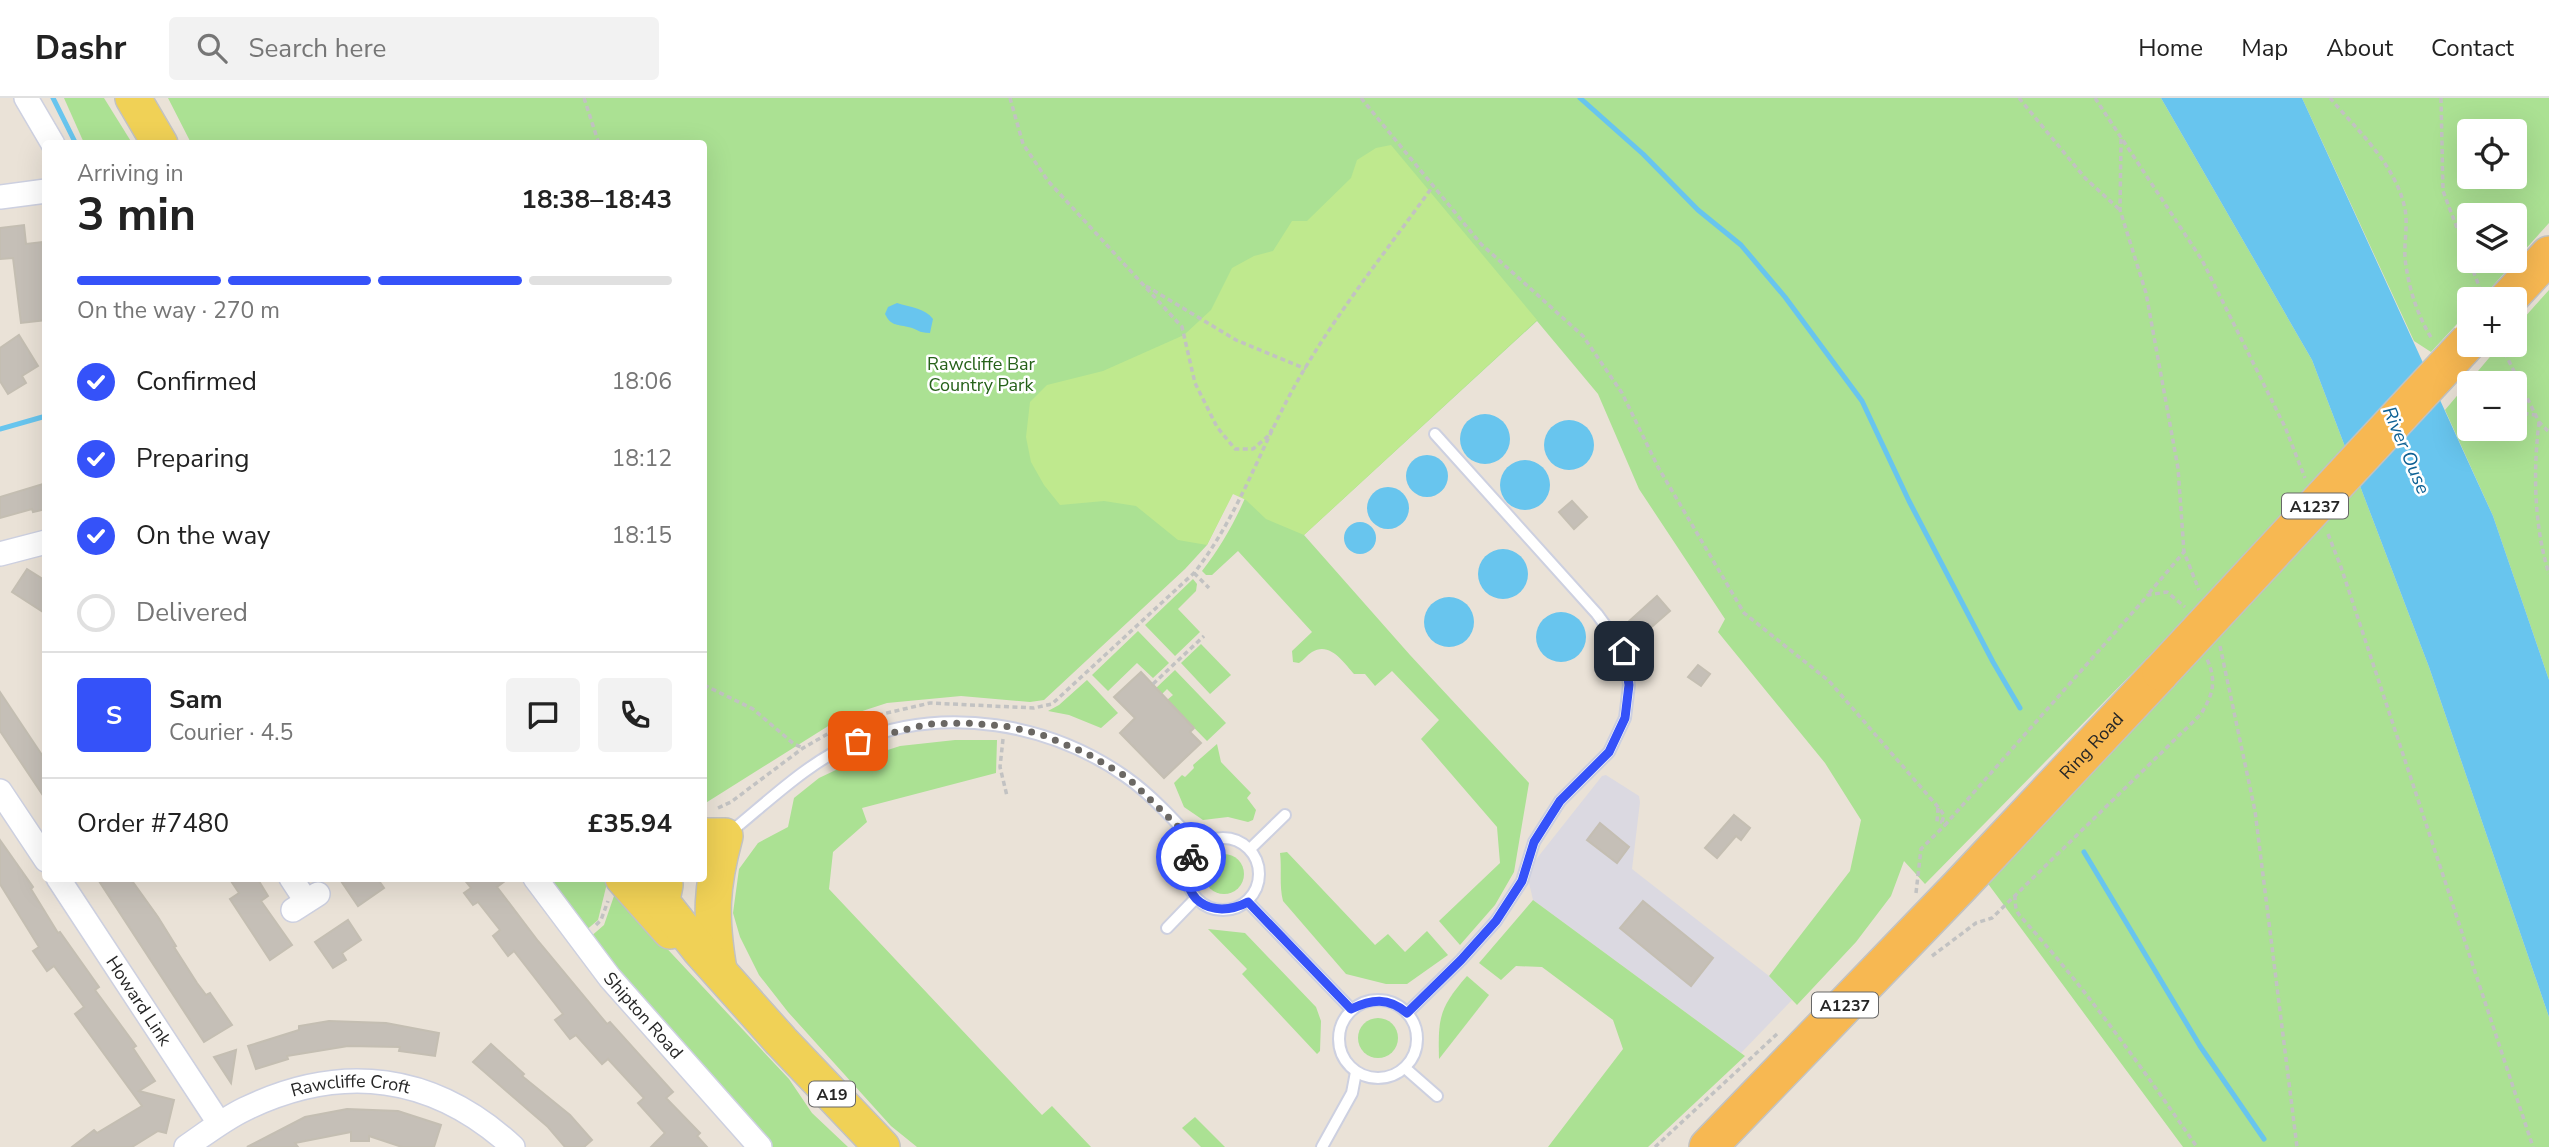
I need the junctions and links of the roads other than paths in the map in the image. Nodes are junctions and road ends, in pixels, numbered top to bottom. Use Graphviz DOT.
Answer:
graph roads {
  1 [pos="26,98"];
  2 [pos="133,98"];
  3 [pos="51,140"];
  4 [pos="158,140"];
  5 [pos="42,192"];
  6 [pos="0,197"];
  7 [pos="2549,255"];
  8 [pos="2519,287"];
  9 [pos="2452,342"];
  10 [pos="1435,434"];
  11 [pos="42,543"];
  12 [pos="0,554"];
  13 [pos="0,791"];
  14 [pos="1285,815"];
  15 [pos="712,840"];
  16 [pos="1199,847"];
  17 [pos="1250,849"];
  18 [pos="42,854"];
  19 [pos="61,882"];
  20 [pos="294,882"];
  21 [pos="538,882"];
  22 [pos="647,884"];
  23 [pos="1195,899"];
  24 [pos="306,902"];
  25 [pos="1248,902"];
  26 [pos="1167,928"];
  27 [pos="709,960"];
  28 [pos="1351,1009"];
  29 [pos="1407,1013"];
  30 [pos="1405,1068"];
  31 [pos="1356,1072"];
  32 [pos="1437,1096"];
  33 [pos="219,1123"];
  34 [pos="186,1147"];
  35 [pos="513,1147"];
  36 [pos="760,1147"];
  37 [pos="882,1147"];
  38 [pos="1322,1147"];
  39 [pos="1708,1147"];
  1 -- 3 [label="street"];
  2 -- 4 [label="main road"];
  5 -- 6 [label="street"];
  7 -- 8 [label="highway"];
  9 -- 39 [label="highway, Ring Road / A1237, bridge"];
  10 -- 29 [label="lane"];
  11 -- 12 [label="street"];
  13 -- 18 [label="street"];
  14 -- 17 [label="lane"];
  15 -- 16 [label="lane"];
  15 -- 27 [label="main road"];
  16 -- 17 [label="lane"];
  16 -- 23 [label="lane"];
  17 -- 25 [label="lane"];
  19 -- 33 [label="street, Howard Link"];
  20 -- 24 [label="street"];
  21 -- 36 [label="street, Shipton Road"];
  22 -- 27 [label="main road, A19"];
  23 -- 25 [label="lane"];
  23 -- 26 [label="lane"];
  25 -- 28 [label="lane"];
  27 -- 37 [label="main road, A19"];
  28 -- 29 [label="lane"];
  28 -- 31 [label="lane"];
  29 -- 30 [label="lane"];
  30 -- 31 [label="lane"];
  30 -- 32 [label="lane"];
  31 -- 38 [label="lane"];
  33 -- 34 [label="street, Rawcliffe Croft"];
  33 -- 35 [label="street, Rawcliffe Croft"];
}
